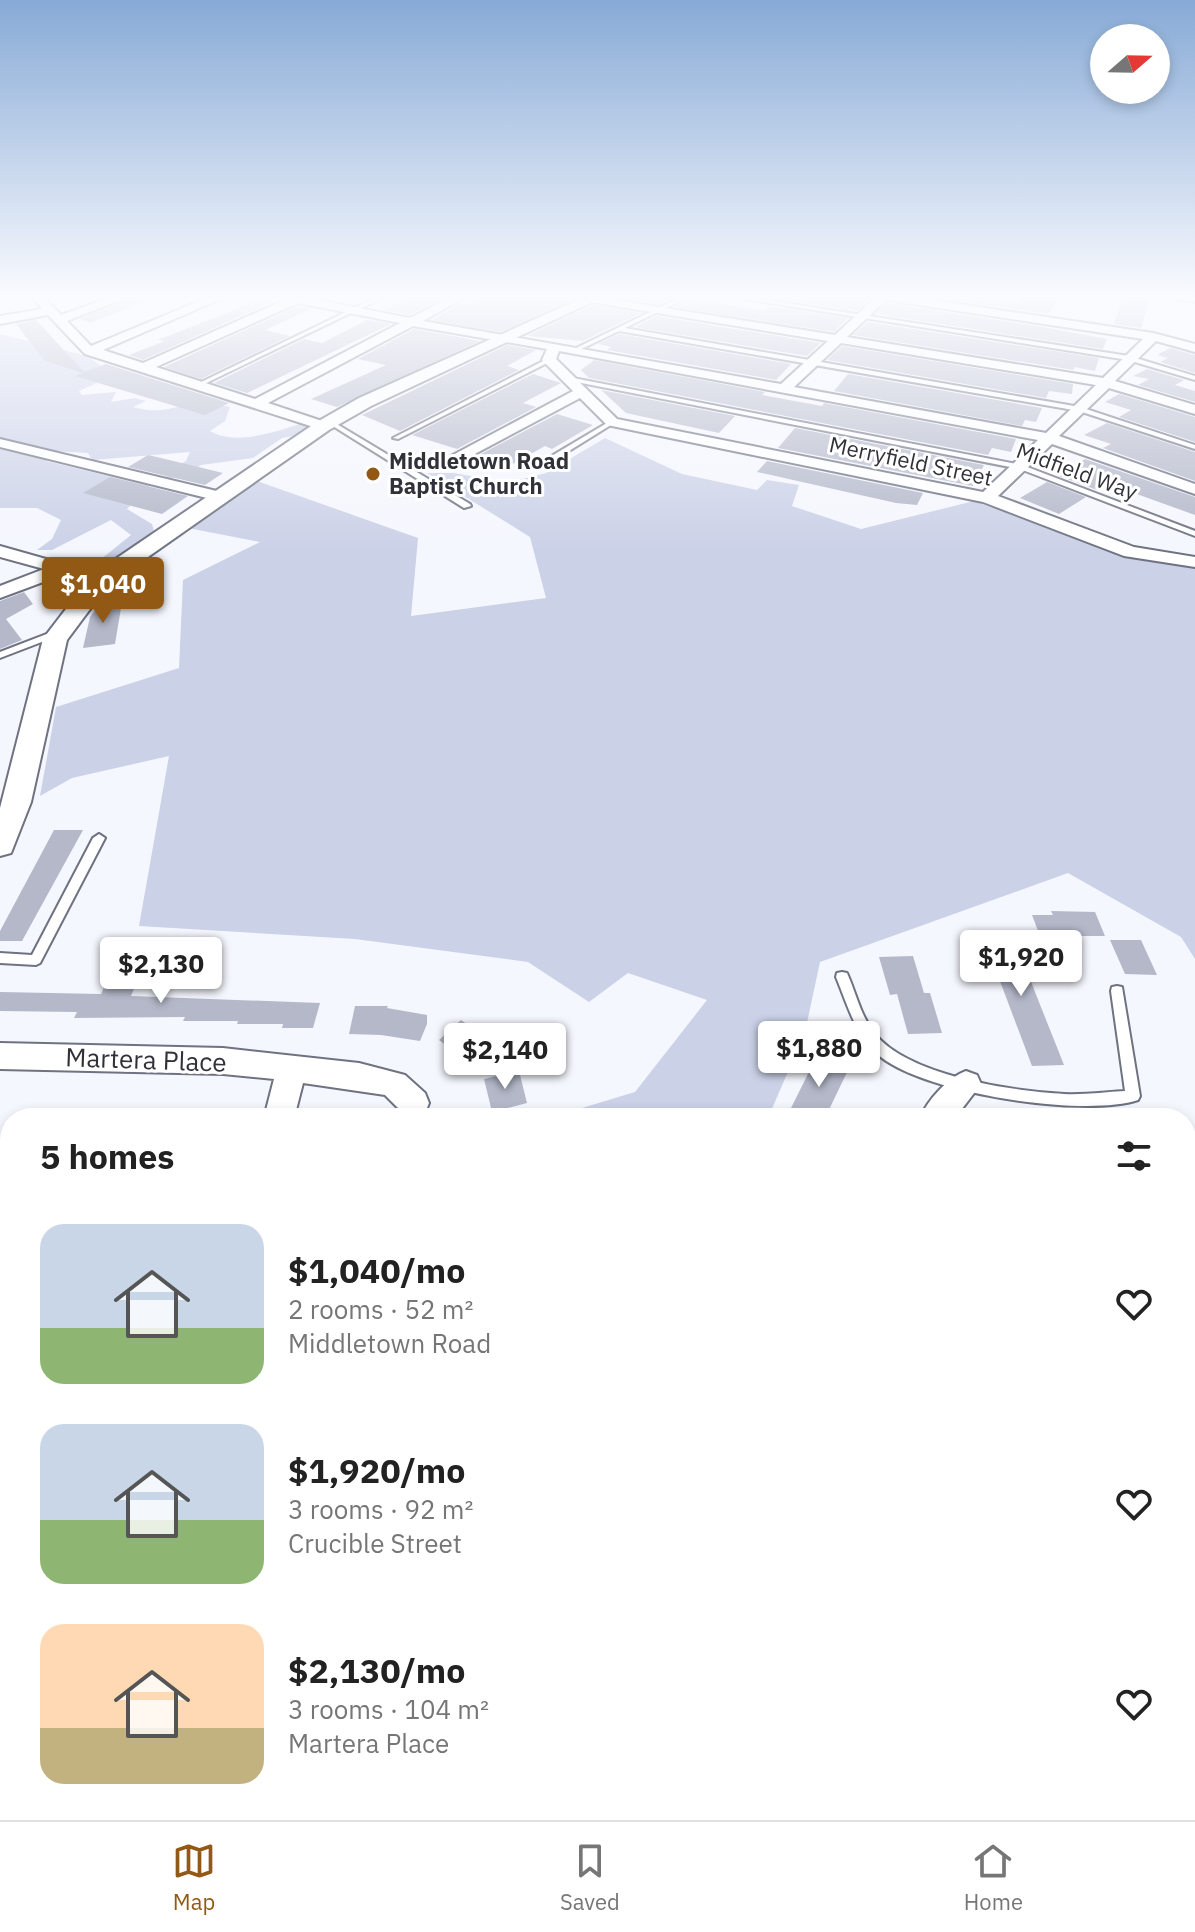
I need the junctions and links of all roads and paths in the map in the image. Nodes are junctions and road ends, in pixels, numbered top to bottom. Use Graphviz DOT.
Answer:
graph roads {
  1 [pos="182,380"];
  2 [pos="209,380"];
  3 [pos="302,380"];
  4 [pos="414,380"];
  5 [pos="503,380"];
  6 [pos="569,380"];
  7 [pos="573,380"];
  8 [pos="734,380"];
  9 [pos="793,380"];
  10 [pos="909,380"];
  11 [pos="1092,380"];
  12 [pos="1105,382"];
  13 [pos="198,385"];
  14 [pos="784,389"];
  15 [pos="581,392"];
  16 [pos="256,404"];
  17 [pos="1080,409"];
  18 [pos="1195,410"];
  19 [pos="612,422"];
  20 [pos="327,424"];
  21 [pos="396,438"];
  22 [pos="1050,438"];
  23 [pos="0,443"];
  24 [pos="1195,447"];
  25 [pos="456,459"];
  26 [pos="537,467"];
  27 [pos="1022,467"];
  28 [pos="1195,489"];
  29 [pos="219,496"];
  30 [pos="987,498"];
  31 [pos="467,506"];
  32 [pos="1195,534"];
  33 [pos="0,551"];
  34 [pos="1195,562"];
  35 [pos="61,569"];
  36 [pos="100,580"];
  37 [pos="0,592"];
  38 [pos="60,632"];
  39 [pos="0,655"];
  40 [pos="99,838"];
  41 [pos="0,845"];
  42 [pos="0,958"];
  43 [pos="842,977"];
  44 [pos="1117,991"];
  45 [pos="0,1056"];
  46 [pos="291,1070"];
  47 [pos="966,1084"];
  48 [pos="414,1103"];
  49 [pos="282,1108"];
  50 [pos="944,1108"];
  1 -- 13 [label="street"];
  2 -- 13 [label="lane"];
  3 -- 16 [label="street"];
  4 -- 20 [label="street"];
  5 -- 21 [label="lane"];
  6 -- 15 [label="street"];
  7 -- 27 [label="lane, Midfield Way"];
  8 -- 14 [label="street"];
  9 -- 14 [label="street"];
  10 -- 17 [label="lane"];
  11 -- 12 [label="street"];
  12 -- 17 [label="street"];
  12 -- 18 [label="street"];
  13 -- 16 [label="street"];
  14 -- 22 [label="street"];
  15 -- 19 [label="street"];
  15 -- 25 [label="street"];
  16 -- 20 [label="street"];
  17 -- 22 [label="street"];
  17 -- 24 [label="lane"];
  19 -- 26 [label="lane"];
  19 -- 30 [label="street, Merryfield Street"];
  20 -- 29 [label="street"];
  20 -- 31 [label="lane"];
  22 -- 27 [label="street"];
  22 -- 28 [label="street"];
  23 -- 29 [label="street"];
  27 -- 30 [label="street"];
  27 -- 32 [label="lane, Midfield Way"];
  29 -- 36 [label="street"];
  30 -- 34 [label="street, Merryfield Street"];
  33 -- 35 [label="street"];
  35 -- 36 [label="street"];
  35 -- 37 [label="street"];
  36 -- 38 [label="street"];
  38 -- 39 [label="lane"];
  38 -- 41 [label="street"];
  40 -- 42 [label="lane"];
  43 -- 47 [label="lane"];
  44 -- 47 [label="lane"];
  45 -- 46 [label="street, Martera Place"];
  46 -- 48 [label="street, Martera Place"];
  46 -- 49 [label="street"];
  47 -- 50 [label="street"];
}
